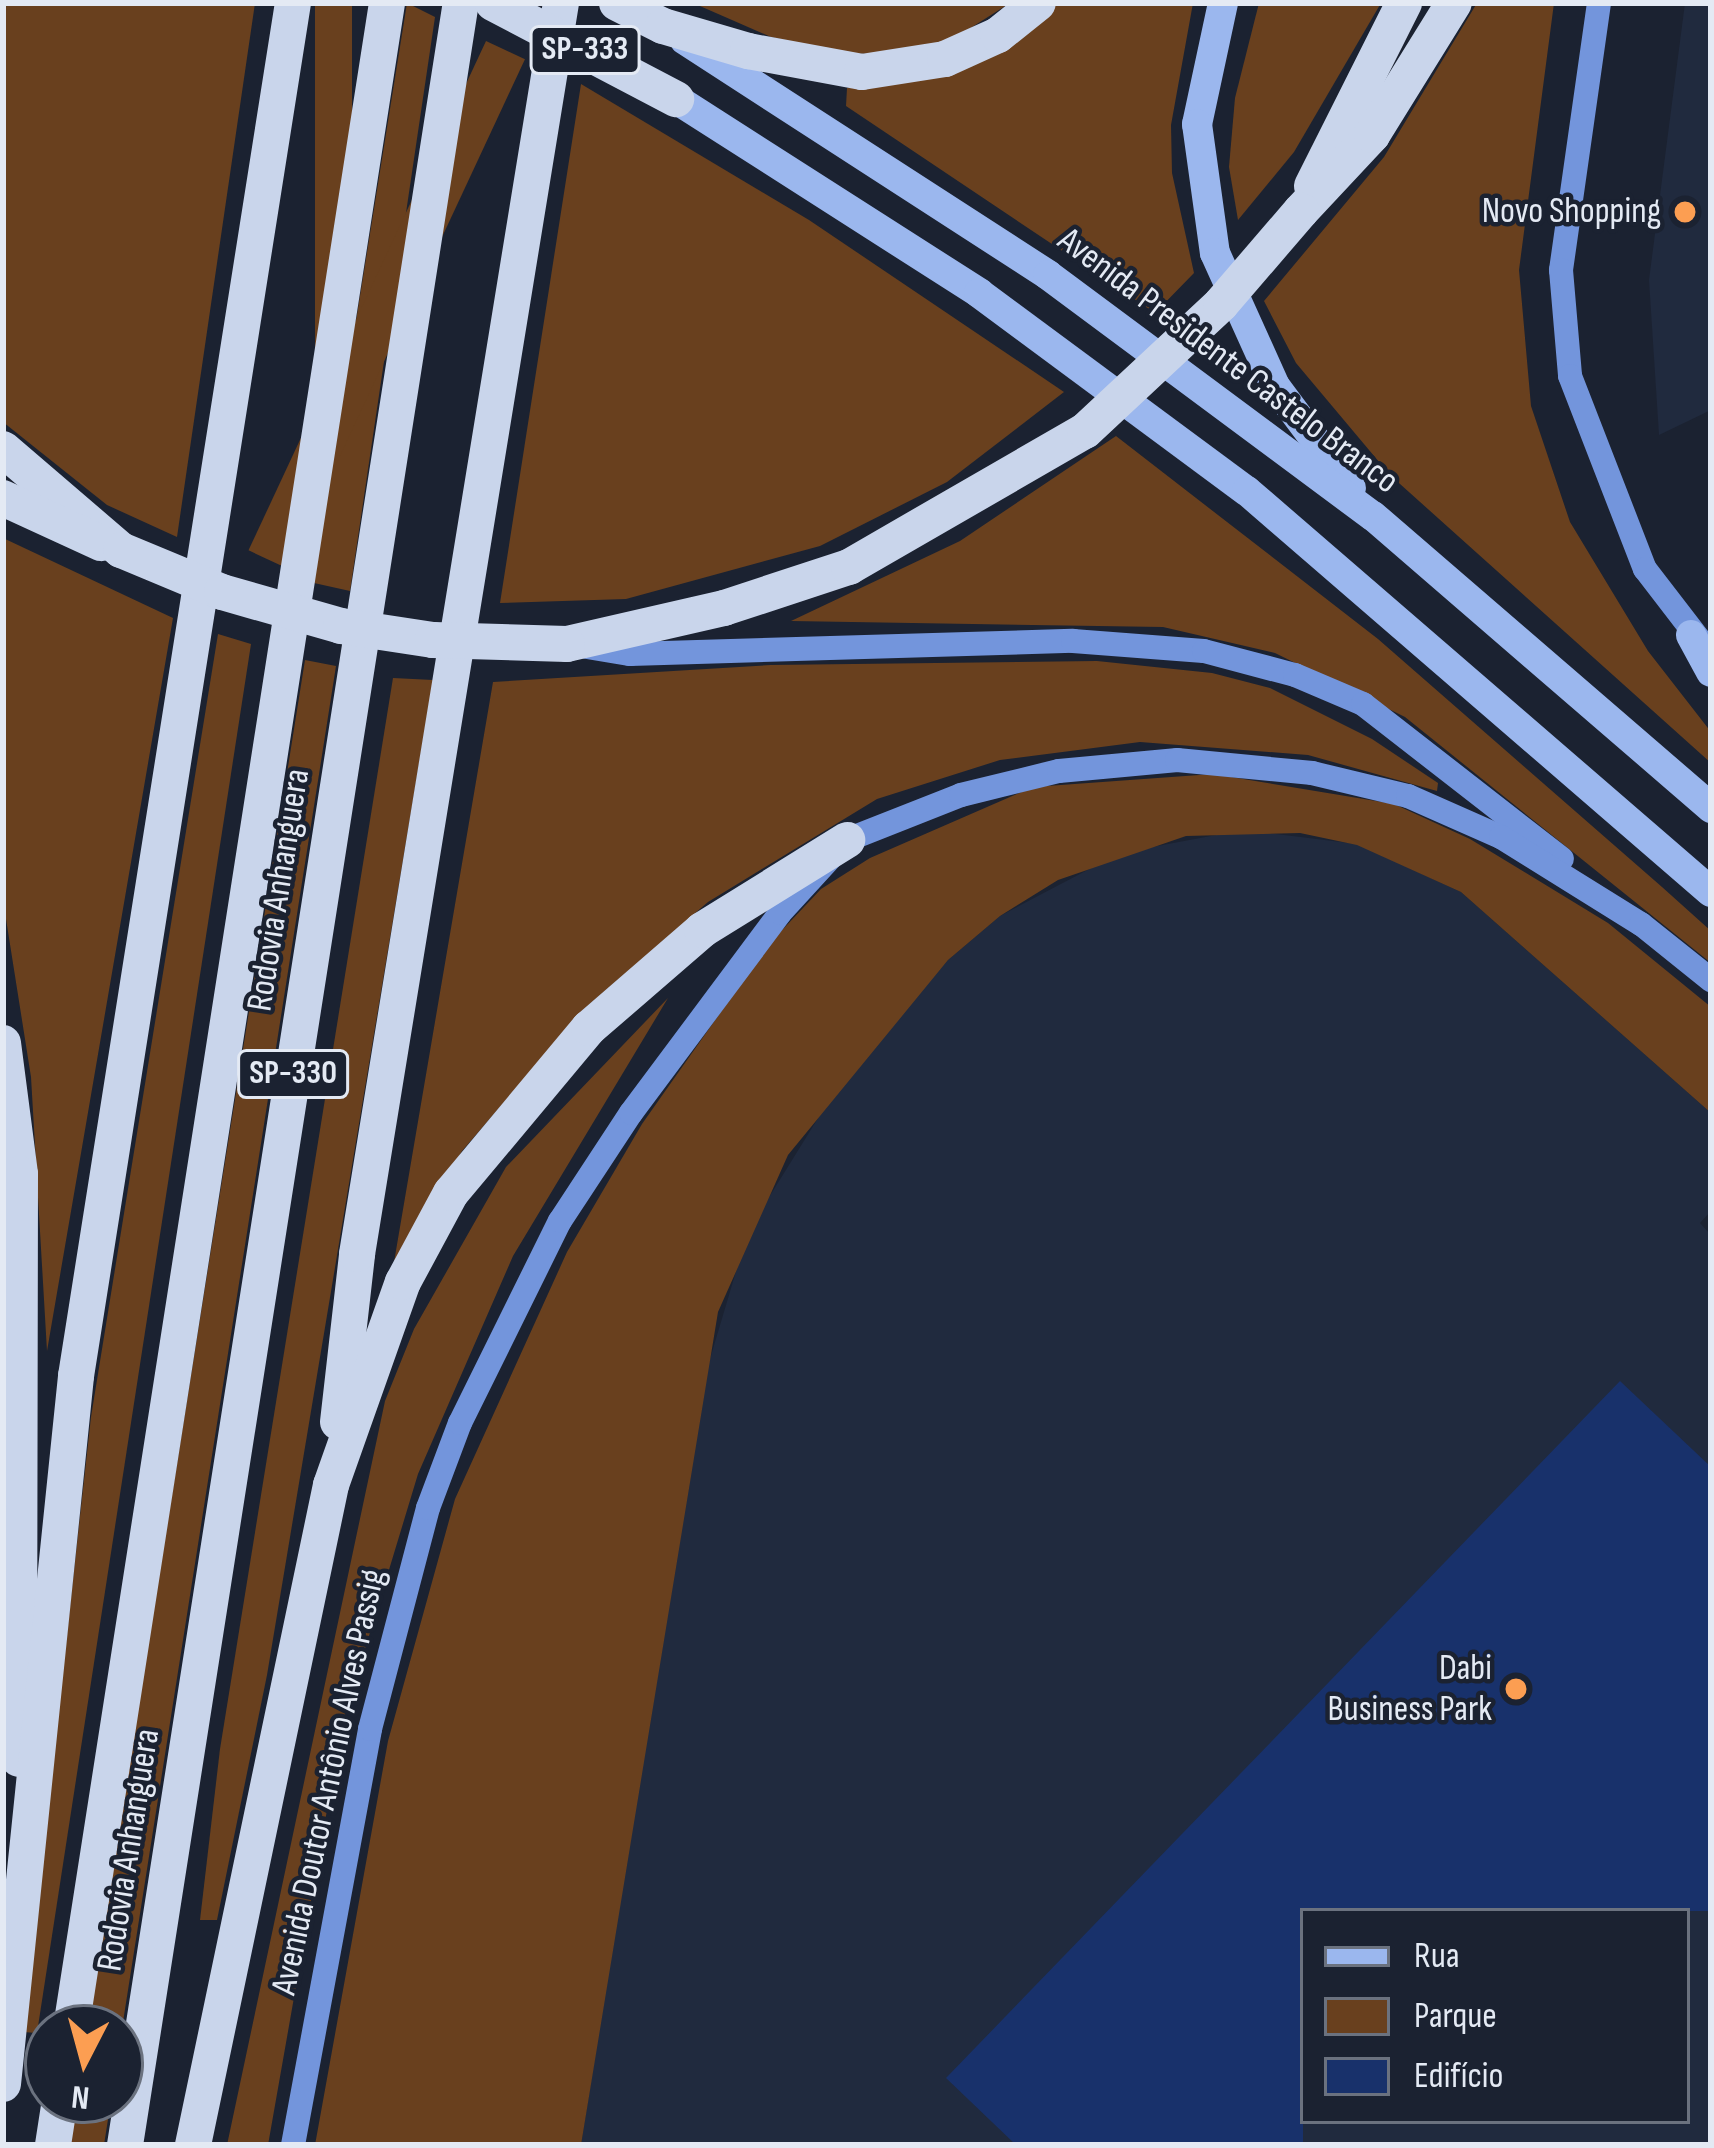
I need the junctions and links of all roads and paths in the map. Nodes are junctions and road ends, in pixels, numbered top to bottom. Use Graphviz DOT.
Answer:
graph roads {
  1 [pos="293,3"];
  2 [pos="387,3"];
  3 [pos="461,3"];
  4 [pos="493,3"];
  5 [pos="617,3"];
  6 [pos="1038,3"];
  7 [pos="1222,3"];
  8 [pos="1404,3"];
  9 [pos="1454,3"];
  10 [pos="1599,3"];
  11 [pos="561,4"];
  12 [pos="663,26"];
  13 [pos="676,100"];
  14 [pos="1301,212"];
  15 [pos="3,449"];
  16 [pos="3,498"];
  17 [pos="1373,516"];
  18 [pos="121,550"];
  19 [pos="567,644"];
  20 [pos="1701,644"];
  21 [pos="1711,671"];
  22 [pos="1711,808"];
  23 [pos="848,840"];
  24 [pos="1711,892"];
  25 [pos="1641,924"];
  26 [pos="1711,980"];
  27 [pos="3,1043"];
  28 [pos="332,1485"];
  29 [pos="23,1901"];
  30 [pos="75,2004"];
  31 [pos="3,2084"];
  32 [pos="125,2145"];
  33 [pos="193,2145"];
  34 [pos="293,2145"];
  1 -- 29 [label="highway"];
  2 -- 30 [label="highway, Rodovia Anhanguera / SP-330"];
  3 -- 32 [label="highway, Rodovia Anhanguera / SP-330"];
  4 -- 13 [label="highway, SP-333, bridge"];
  5 -- 12 [label="highway, SP-333"];
  6 -- 12 [label="highway"];
  7 -- 17 [label="main road"];
  8 -- 14 [label="highway"];
  9 -- 14 [label="highway"];
  10 -- 20 [label="main road"];
  11 -- 28 [label="highway, SP-330"];
  12 -- 17 [label="main road, Avenida Presidente Castelo Branco"];
  13 -- 24 [label="main road"];
  14 -- 19 [label="highway, bridge"];
  15 -- 18 [label="highway"];
  16 -- 18 [label="highway"];
  17 -- 22 [label="main road, Avenida Presidente Castelo Branco"];
  18 -- 19 [label="highway, bridge"];
  19 -- 25 [label="main road"];
  20 -- 21 [label="main road"];
  23 -- 25 [label="main road"];
  23 -- 28 [label="highway"];
  23 -- 34 [label="main road, Avenida Doutor Antônio Alves Passig"];
  25 -- 26 [label="main road"];
  27 -- 29 [label="highway"];
  28 -- 33 [label="highway"];
  29 -- 31 [label="highway"];
}
